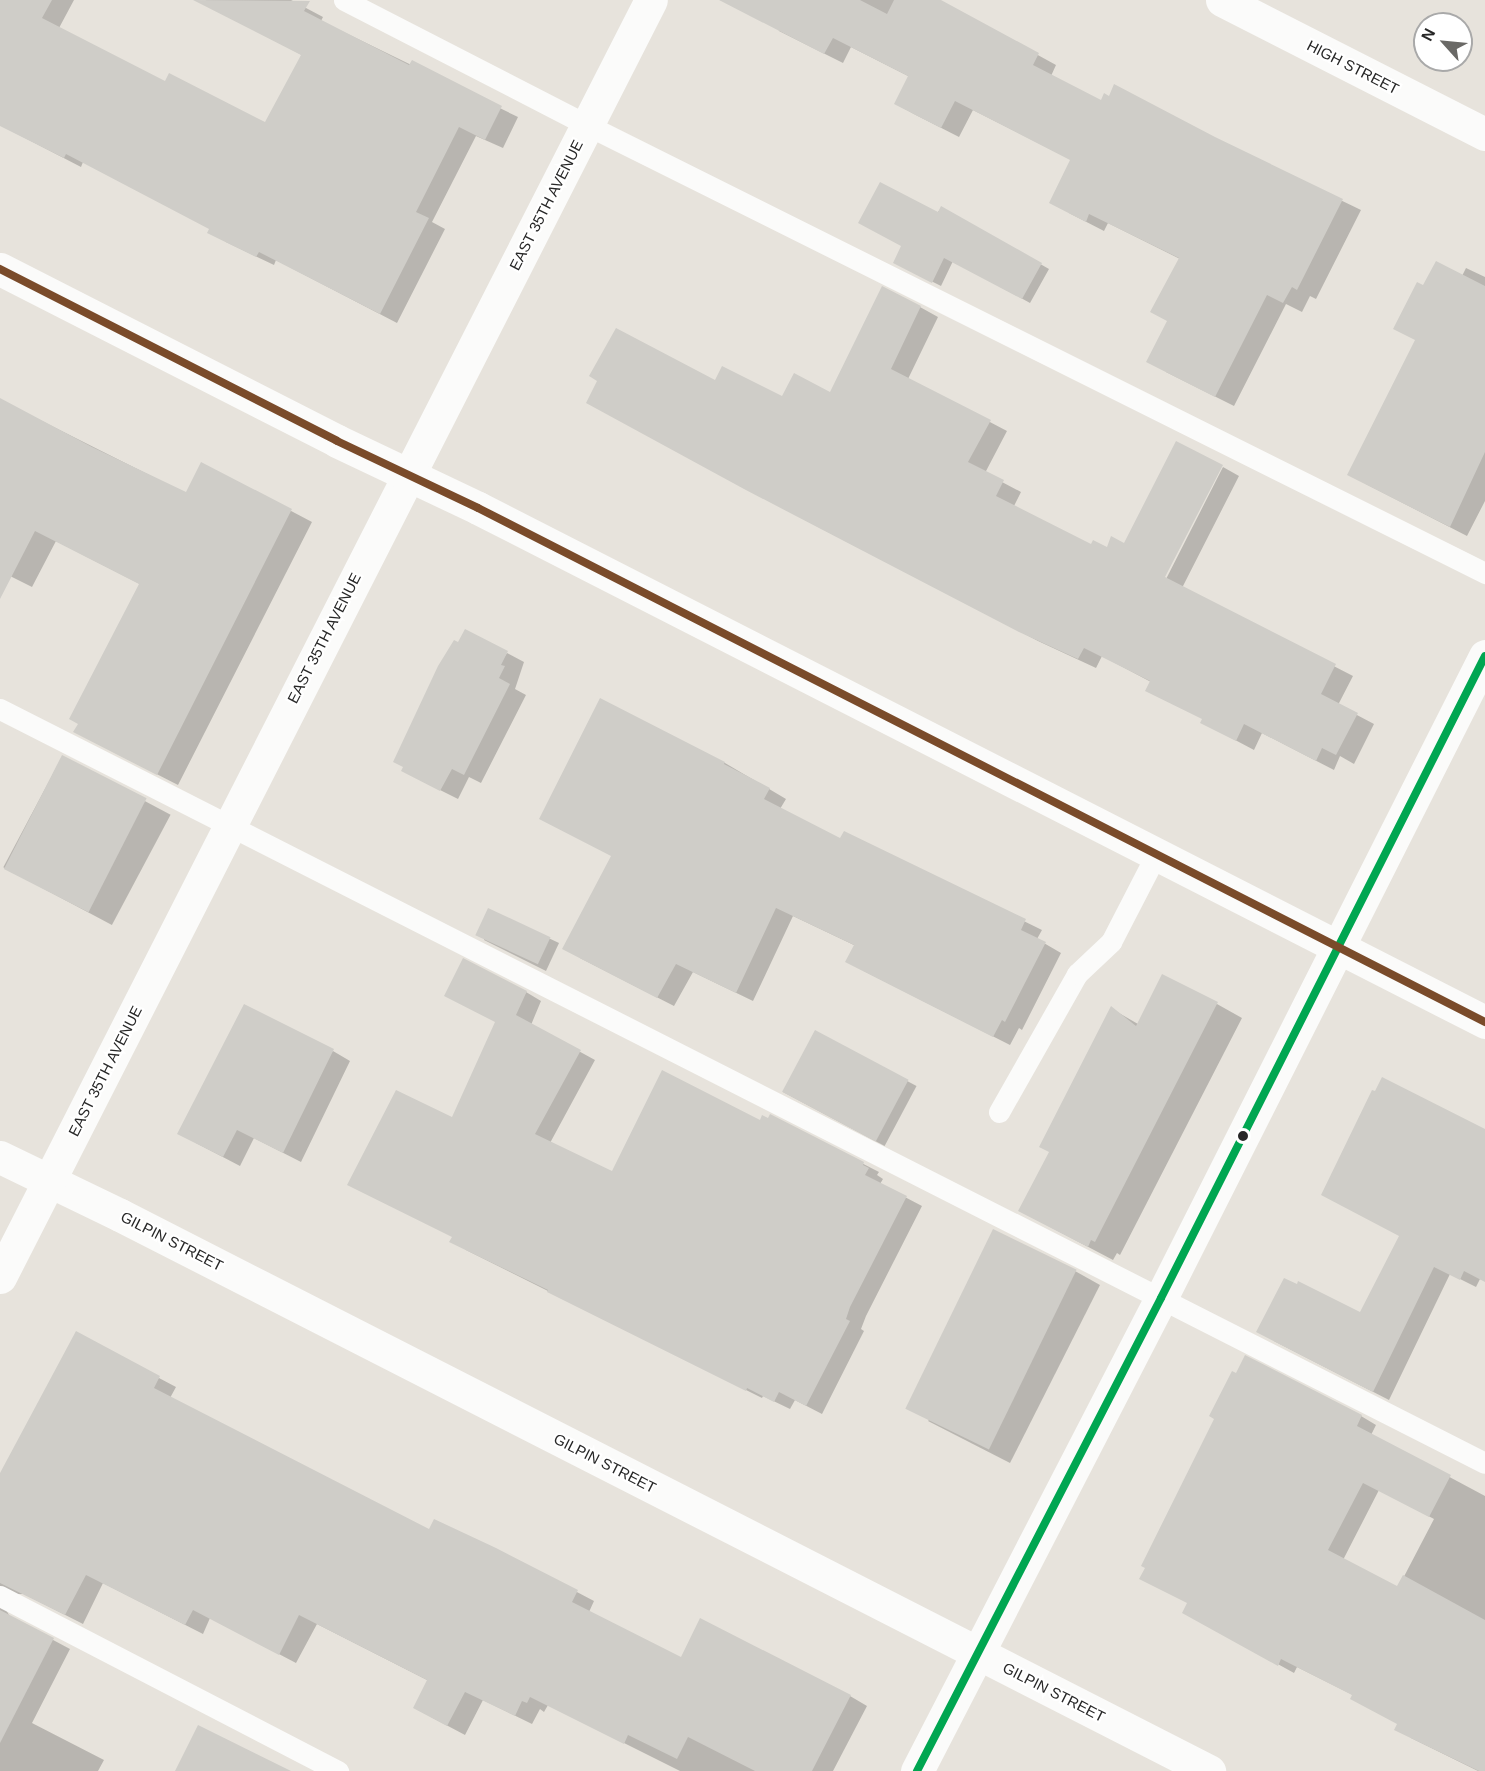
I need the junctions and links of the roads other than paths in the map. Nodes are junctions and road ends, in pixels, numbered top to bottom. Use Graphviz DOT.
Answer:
graph roads {
  1 [pos="344,0"];
  2 [pos="651,0"];
  3 [pos="1222,0"];
  4 [pos="587,125"];
  5 [pos="1485,134"];
  6 [pos="0,269"];
  7 [pos="407,475"];
  8 [pos="1485,573"];
  9 [pos="1485,656"];
  10 [pos="0,709"];
  11 [pos="229,826"];
  12 [pos="1156,855"];
  13 [pos="1336,947"];
  14 [pos="1485,1022"];
  15 [pos="999,1112"];
  16 [pos="0,1157"];
  17 [pos="50,1180"];
  18 [pos="0,1277"];
  19 [pos="1161,1298"];
  20 [pos="1485,1463"];
  21 [pos="0,1596"];
  22 [pos="977,1653"];
  23 [pos="338,1771"];
  24 [pos="917,1771"];
  25 [pos="1209,1771"];
  1 -- 4 [label="lane"];
  2 -- 4 [label="street, EAST 35TH AVENUE"];
  3 -- 5 [label="street, HIGH STREET"];
  4 -- 7 [label="street, EAST 35TH AVENUE"];
  4 -- 8 [label="lane"];
  6 -- 7 [label="street"];
  7 -- 11 [label="street, EAST 35TH AVENUE"];
  7 -- 12 [label="street"];
  9 -- 13 [label="street"];
  10 -- 11 [label="lane"];
  11 -- 17 [label="street, EAST 35TH AVENUE"];
  11 -- 19 [label="lane"];
  12 -- 13 [label="street"];
  12 -- 15 [label="lane"];
  13 -- 14 [label="street"];
  13 -- 19 [label="street"];
  16 -- 17 [label="street, GILPIN STREET"];
  17 -- 18 [label="street, EAST 35TH AVENUE"];
  17 -- 22 [label="street, GILPIN STREET"];
  19 -- 20 [label="lane"];
  19 -- 22 [label="street"];
  21 -- 23 [label="lane"];
  22 -- 24 [label="street"];
  22 -- 25 [label="street, GILPIN STREET"];
}
